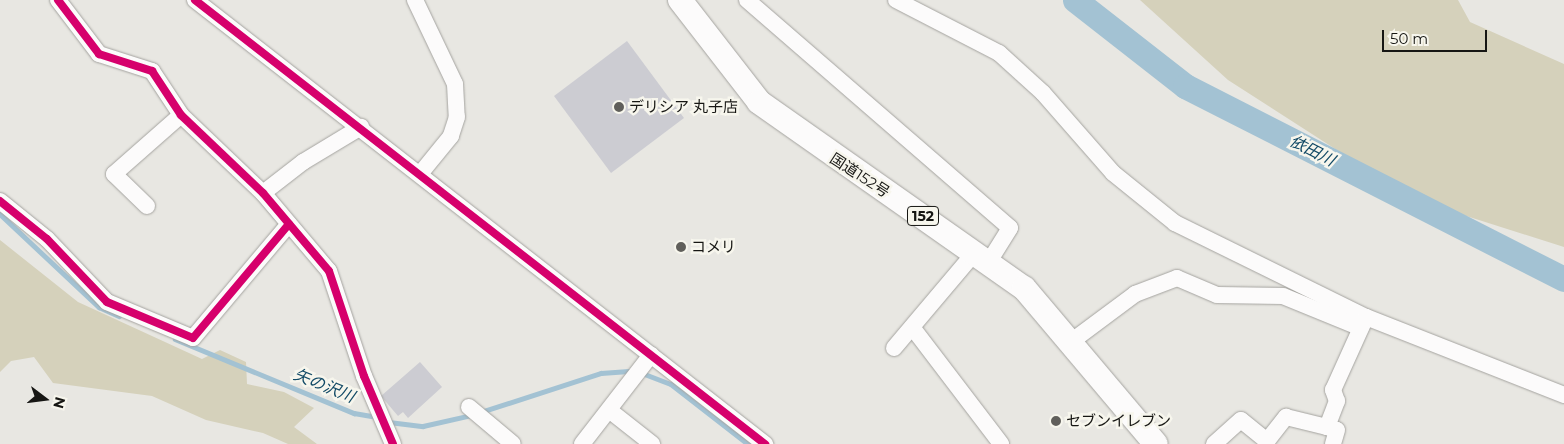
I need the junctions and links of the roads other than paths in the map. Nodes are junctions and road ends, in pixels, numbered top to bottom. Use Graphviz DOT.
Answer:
graph roads {
  1 [pos="58,0"];
  2 [pos="196,0"];
  3 [pos="415,0"];
  4 [pos="680,0"];
  5 [pos="747,0"];
  6 [pos="896,0"];
  7 [pos="181,115"];
  8 [pos="361,127"];
  9 [pos="420,174"];
  10 [pos="263,193"];
  11 [pos="0,201"];
  12 [pos="147,206"];
  13 [pos="289,224"];
  14 [pos="983,256"];
  15 [pos="1363,323"];
  16 [pos="912,327"];
  17 [pos="1068,344"];
  18 [pos="894,348"];
  19 [pos="651,355"];
  20 [pos="1564,395"];
  21 [pos="609,410"];
  22 [pos="473,411"];
  23 [pos="1327,427"];
  24 [pos="1269,442"];
  25 [pos="1154,443"];
  26 [pos="393,444"];
  27 [pos="513,444"];
  28 [pos="582,444"];
  29 [pos="652,444"];
  30 [pos="765,444"];
  31 [pos="1001,444"];
  32 [pos="1214,444"];
  33 [pos="1333,444"];
  1 -- 7 [label="street"];
  2 -- 8 [label="street"];
  3 -- 9 [label="street"];
  4 -- 14 [label="highway, 国道152号 / 152"];
  5 -- 14 [label="street"];
  6 -- 15 [label="street"];
  7 -- 10 [label="street"];
  7 -- 12 [label="street"];
  8 -- 9 [label="street"];
  8 -- 10 [label="street"];
  9 -- 19 [label="street"];
  10 -- 13 [label="street"];
  11 -- 13 [label="street"];
  13 -- 26 [label="street"];
  14 -- 16 [label="street"];
  14 -- 17 [label="highway, 国道152号 / 152"];
  15 -- 17 [label="street"];
  15 -- 20 [label="street"];
  15 -- 23 [label="street"];
  16 -- 18 [label="street"];
  16 -- 31 [label="street"];
  17 -- 25 [label="highway, 国道152号 / 152"];
  19 -- 21 [label="street"];
  19 -- 30 [label="street"];
  21 -- 28 [label="street"];
  21 -- 29 [label="street"];
  22 -- 27 [label="street"];
  23 -- 24 [label="street"];
  23 -- 33 [label="street"];
  24 -- 32 [label="street"];
}
